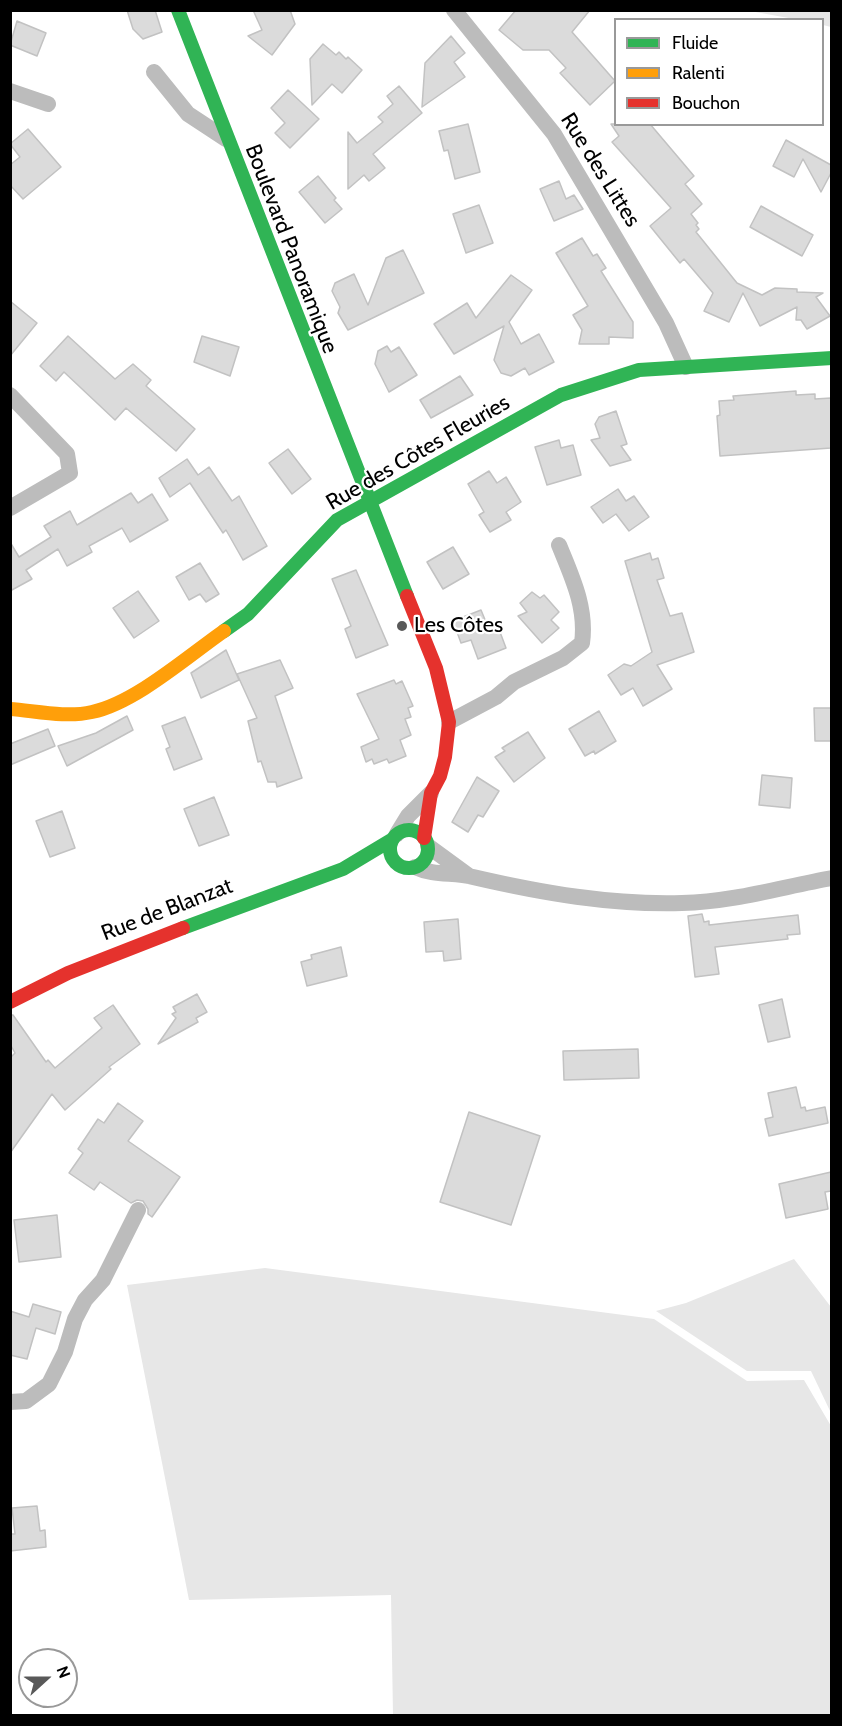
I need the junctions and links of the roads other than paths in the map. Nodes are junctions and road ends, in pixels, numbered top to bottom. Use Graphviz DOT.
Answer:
graph roads {
  1 [pos="178,10"];
  2 [pos="454,10"];
  3 [pos="154,72"];
  4 [pos="10,91"];
  5 [pos="48,104"];
  6 [pos="226,139"];
  7 [pos="831,358"];
  8 [pos="686,367"];
  9 [pos="10,395"];
  10 [pos="368,501"];
  11 [pos="10,508"];
  12 [pos="559,545"];
  13 [pos="10,709"];
  14 [pos="449,723"];
  15 [pos="431,793"];
  16 [pos="395,836"];
  17 [pos="426,842"];
  18 [pos="408,866"];
  19 [pos="343,869"];
  20 [pos="470,876"];
  21 [pos="831,878"];
  22 [pos="10,1002"];
  23 [pos="138,1210"];
  24 [pos="10,1402"];
  1 -- 6 [label="street, Boulevard Panoramique"];
  2 -- 8 [label="street, Rue des Littes"];
  3 -- 6 [label="street"];
  4 -- 5 [label="street"];
  6 -- 10 [label="street, Boulevard Panoramique"];
  7 -- 8 [label="street, Rue des Côtes Fleuries"];
  8 -- 10 [label="street, Rue des Côtes Fleuries"];
  9 -- 11 [label="street"];
  10 -- 13 [label="street, Rue des Côtes Fleuries"];
  10 -- 14 [label="street, Boulevard Panoramique"];
  12 -- 14 [label="street"];
  14 -- 15 [label="street, Boulevard Panoramique"];
  15 -- 16 [label="street"];
  15 -- 17 [label="street, Boulevard Panoramique"];
  16 -- 17 [label="street"];
  16 -- 18 [label="street"];
  16 -- 19 [label="street, Rue de Blanzat"];
  17 -- 18 [label="street"];
  17 -- 20 [label="street, Rue de Blanzat"];
  18 -- 19 [label="street, Rue de Blanzat"];
  18 -- 20 [label="street, Rue de Blanzat"];
  19 -- 22 [label="street, Rue de Blanzat"];
  20 -- 21 [label="street, Rue de Blanzat"];
  23 -- 24 [label="street"];
}
